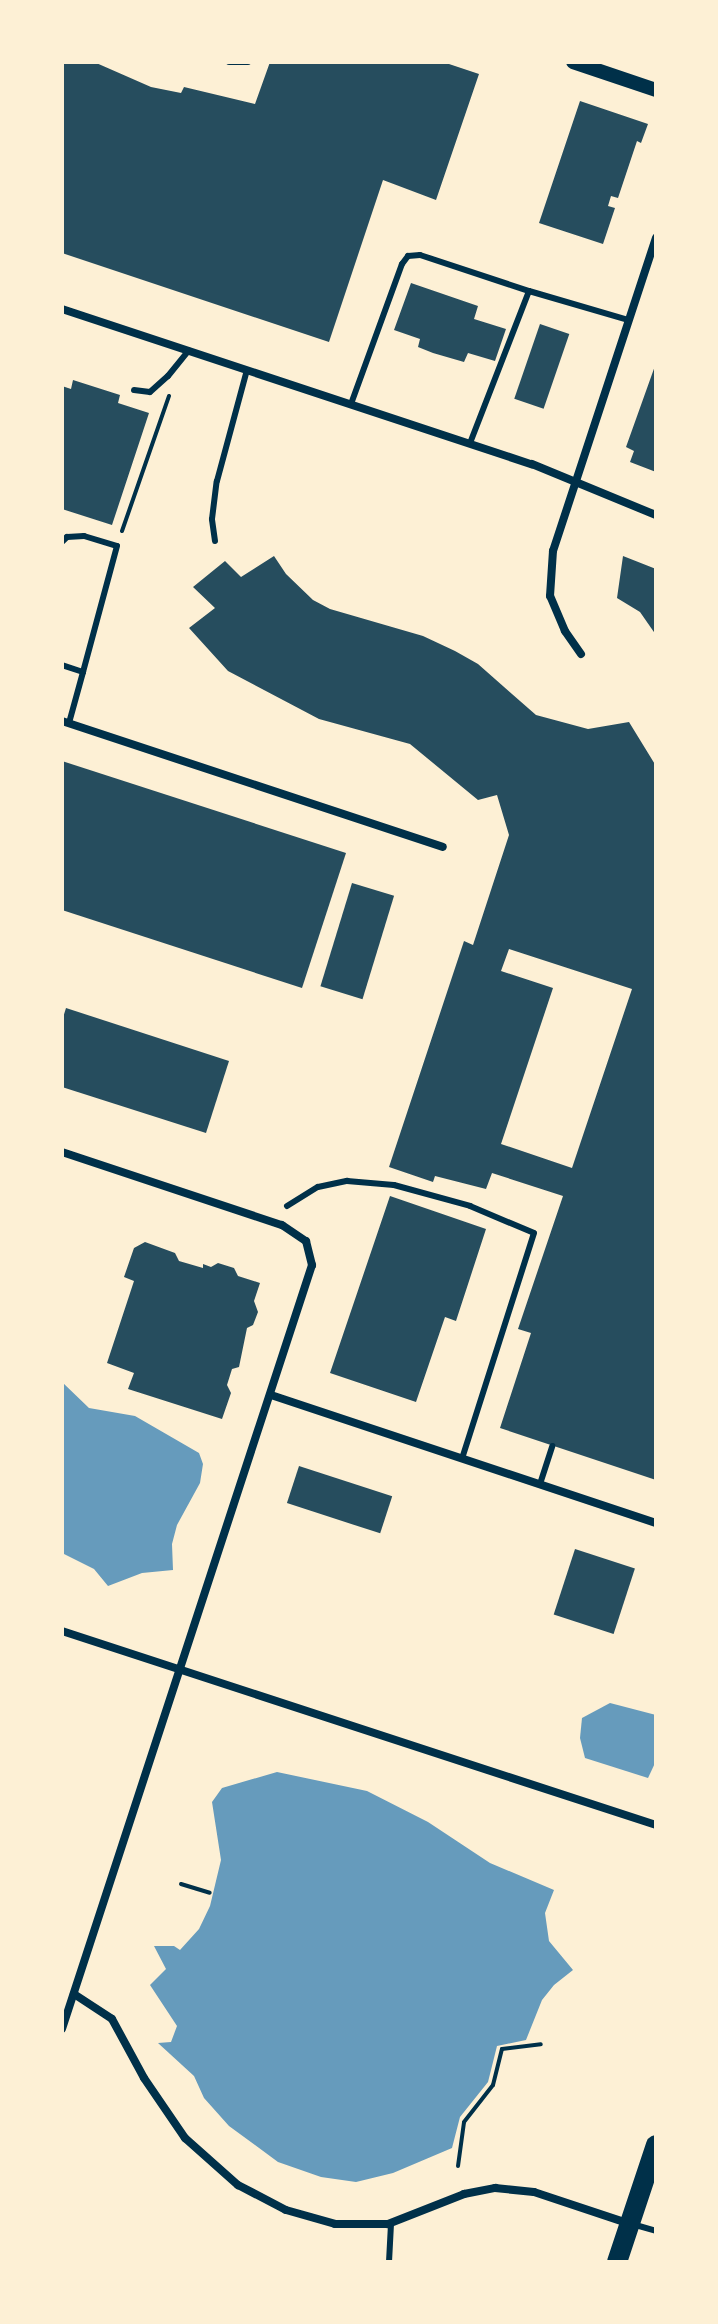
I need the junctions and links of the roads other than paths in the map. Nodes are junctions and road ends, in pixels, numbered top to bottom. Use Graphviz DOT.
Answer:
graph roads {
  1 [pos="229,62"];
  2 [pos="248,62"];
  3 [pos="575,62"];
  4 [pos="656,90"];
  5 [pos="656,237"];
  6 [pos="529,291"];
  7 [pos="62,309"];
  8 [pos="628,320"];
  9 [pos="189,350"];
  10 [pos="247,370"];
  11 [pos="134,390"];
  12 [pos="351,404"];
  13 [pos="470,443"];
  14 [pos="574,482"];
  15 [pos="656,515"];
  16 [pos="215,541"];
  17 [pos="62,542"];
  18 [pos="581,654"];
  19 [pos="62,665"];
  20 [pos="83,672"];
  21 [pos="65,722"];
  22 [pos="443,847"];
  23 [pos="62,1152"];
  24 [pos="287,1206"];
  25 [pos="271,1395"];
  26 [pos="552,1446"];
  27 [pos="462,1458"];
  28 [pos="540,1484"];
  29 [pos="656,1523"];
  30 [pos="62,1631"];
  31 [pos="182,1669"];
  32 [pos="656,1825"];
  33 [pos="74,1994"];
  34 [pos="62,2028"];
  35 [pos="656,2145"];
  36 [pos="391,2223"];
  37 [pos="630,2224"];
  38 [pos="656,2231"];
  39 [pos="389,2262"];
  40 [pos="617,2262"];
  1 -- 2 [label="lane"];
  3 -- 4 [label="street"];
  5 -- 8 [label="street"];
  6 -- 8 [label="lane"];
  6 -- 12 [label="lane"];
  6 -- 13 [label="lane"];
  7 -- 9 [label="street"];
  8 -- 14 [label="street"];
  9 -- 10 [label="street"];
  9 -- 11 [label="lane"];
  10 -- 12 [label="street"];
  10 -- 16 [label="lane"];
  12 -- 13 [label="street"];
  13 -- 14 [label="street"];
  14 -- 15 [label="street"];
  14 -- 18 [label="street"];
  17 -- 20 [label="lane"];
  19 -- 20 [label="lane"];
  20 -- 21 [label="lane"];
  21 -- 22 [label="street"];
  23 -- 25 [label="street"];
  24 -- 27 [label="lane"];
  25 -- 27 [label="street"];
  25 -- 31 [label="street"];
  26 -- 28 [label="lane"];
  27 -- 28 [label="street"];
  28 -- 29 [label="street"];
  30 -- 31 [label="street"];
  31 -- 32 [label="street"];
  31 -- 33 [label="street"];
  33 -- 34 [label="street"];
  33 -- 36 [label="street"];
  35 -- 37 [label="main road"];
  36 -- 37 [label="street"];
  36 -- 39 [label="lane"];
  37 -- 38 [label="lane"];
  37 -- 40 [label="main road"];
}
